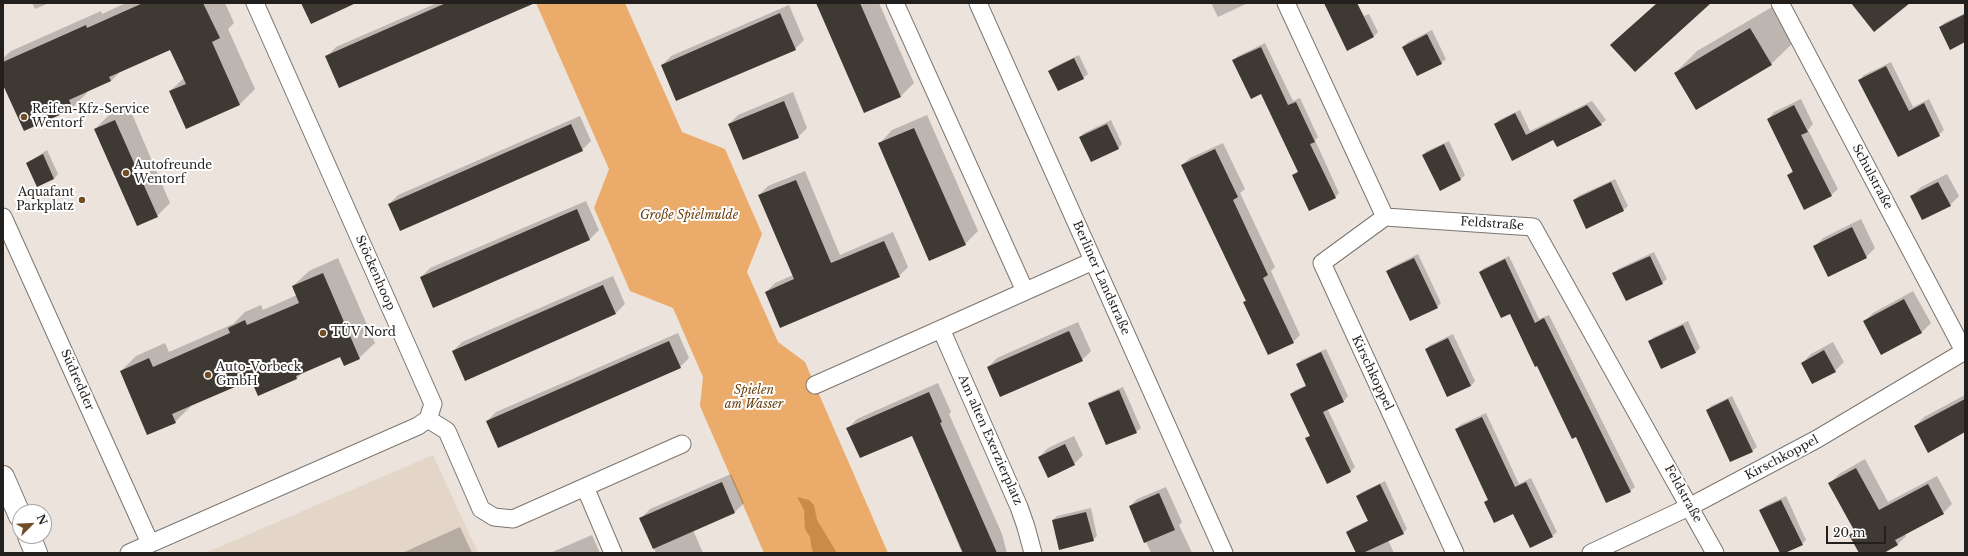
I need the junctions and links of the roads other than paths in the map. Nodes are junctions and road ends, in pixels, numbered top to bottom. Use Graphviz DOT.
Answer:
graph roads {
  1 [pos="255,3"];
  2 [pos="895,3"];
  3 [pos="978,3"];
  4 [pos="1286,3"];
  5 [pos="1780,3"];
  6 [pos="3,217"];
  7 [pos="1384,218"];
  8 [pos="1093,261"];
  9 [pos="1025,291"];
  10 [pos="941,329"];
  11 [pos="1964,351"];
  12 [pos="815,385"];
  13 [pos="428,419"];
  14 [pos="682,444"];
  15 [pos="3,477"];
  16 [pos="585,487"];
  17 [pos="15,504"];
  18 [pos="1691,506"];
  19 [pos="150,543"];
  20 [pos="129,553"];
  21 [pos="614,553"];
  22 [pos="1033,553"];
  23 [pos="1224,553"];
  24 [pos="1455,553"];
  25 [pos="1591,553"];
  26 [pos="1715,553"];
  1 -- 13 [label="street, Stöckenhoop"];
  2 -- 9 [label="street"];
  3 -- 8 [label="street, Berliner Landstraße"];
  4 -- 7 [label="street"];
  5 -- 11 [label="street, Schulstraße"];
  6 -- 19 [label="street, Südredder"];
  7 -- 18 [label="street, Feldstraße"];
  7 -- 24 [label="street, Kirschkoppel"];
  8 -- 9 [label="street"];
  8 -- 23 [label="street, Berliner Landstraße"];
  9 -- 10 [label="street"];
  10 -- 12 [label="street"];
  10 -- 22 [label="street, Am alten Exerzierplatz"];
  11 -- 18 [label="street, Kirschkoppel"];
  13 -- 16 [label="street"];
  13 -- 19 [label="street"];
  14 -- 16 [label="street"];
  15 -- 17 [label="main road"];
  16 -- 21 [label="street"];
  18 -- 25 [label="street, Kirschkoppel"];
  18 -- 26 [label="street, Feldstraße"];
  19 -- 20 [label="street"];
}
